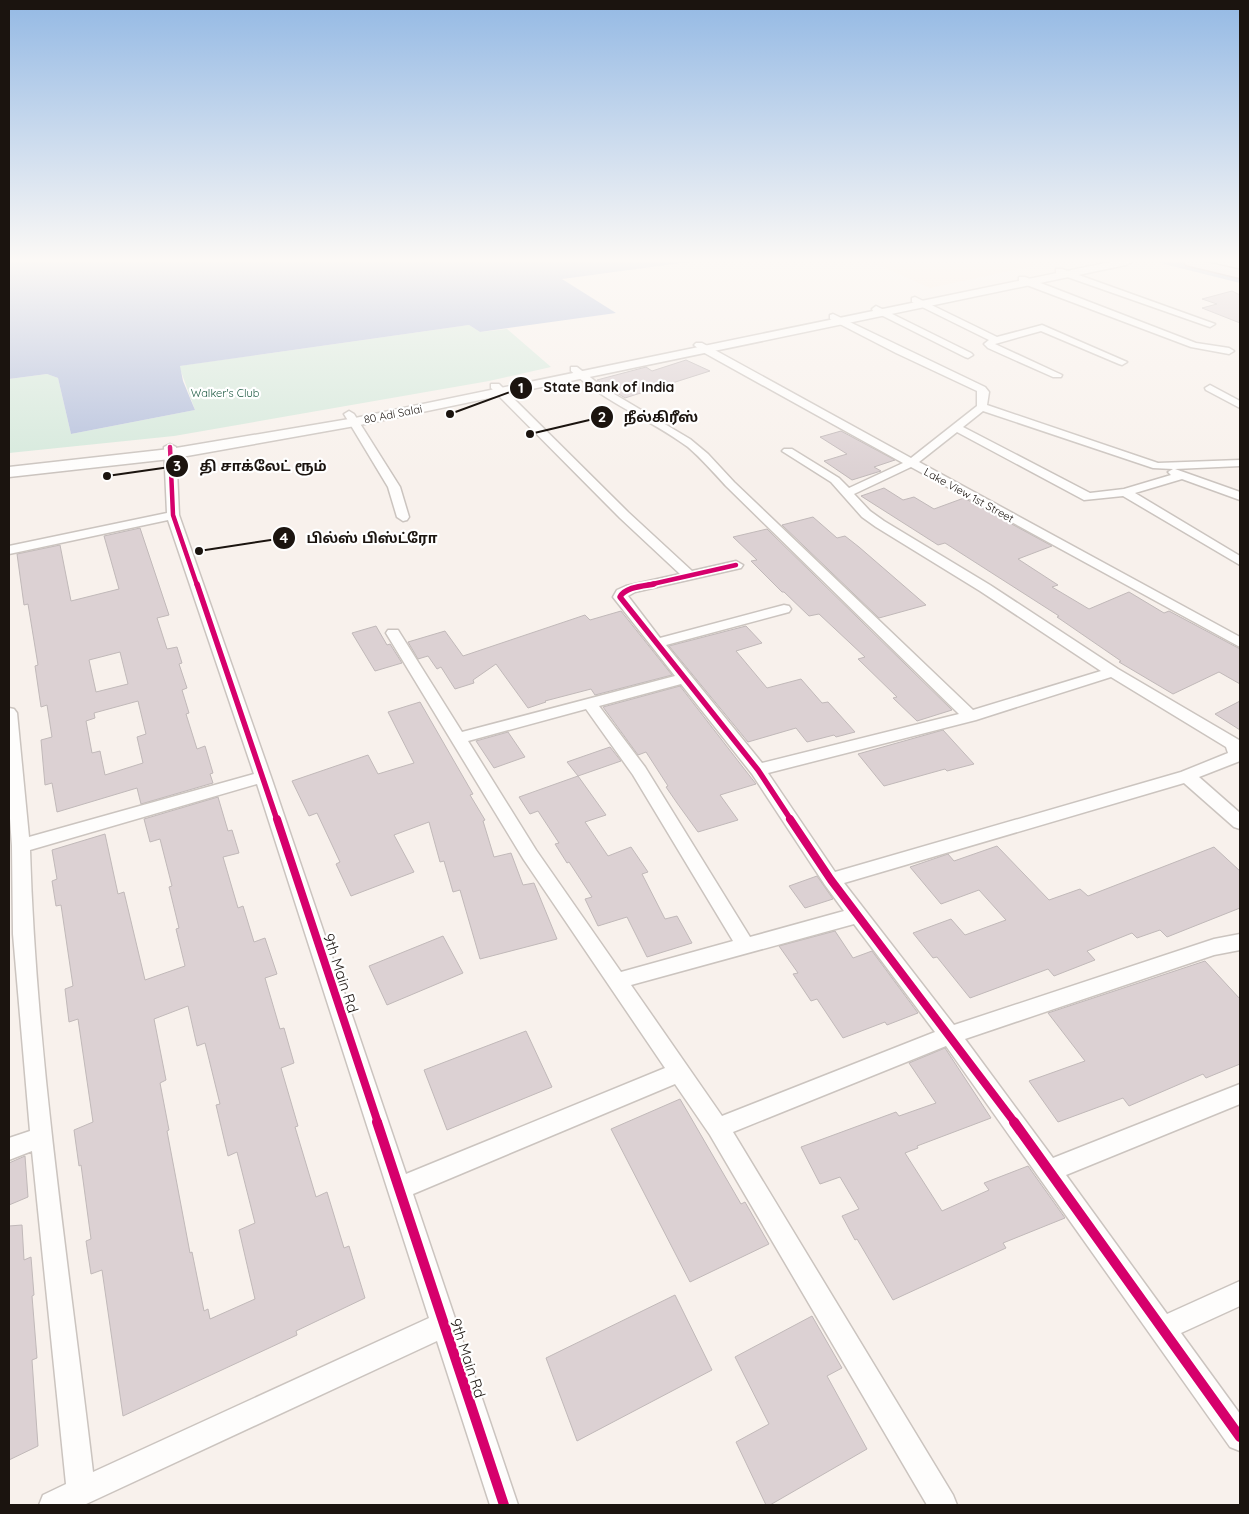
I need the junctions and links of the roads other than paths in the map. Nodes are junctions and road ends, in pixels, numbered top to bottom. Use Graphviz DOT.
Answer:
graph roads {
  1 [pos="771,333"];
  2 [pos="863,333"];
  3 [pos="923,333"];
  4 [pos="981,333"];
  5 [pos="1024,333"];
  6 [pos="1053,333"];
  7 [pos="1162,333"];
  8 [pos="996,340"];
  9 [pos="702,347"];
  10 [pos="1230,351"];
  11 [pos="968,355"];
  12 [pos="1122,362"];
  13 [pos="577,372"];
  14 [pos="1057,375"];
  15 [pos="1210,388"];
  16 [pos="498,390"];
  17 [pos="1240,405"];
  18 [pos="982,407"];
  19 [pos="352,418"];
  20 [pos="956,428"];
  21 [pos="170,450"];
  22 [pos="788,451"];
  23 [pos="911,463"];
  24 [pos="1240,463"];
  25 [pos="9,464"];
  26 [pos="1157,466"];
  27 [pos="9,472"];
  28 [pos="1183,475"];
  29 [pos="1125,492"];
  30 [pos="847,493"];
  31 [pos="1240,496"];
  32 [pos="173,515"];
  33 [pos="403,517"];
  34 [pos="9,550"];
  35 [pos="1240,561"];
  36 [pos="736,565"];
  37 [pos="690,576"];
  38 [pos="784,609"];
  39 [pos="393,633"];
  40 [pos="658,643"];
  41 [pos="1240,643"];
  42 [pos="1113,672"];
  43 [pos="685,678"];
  44 [pos="589,703"];
  45 [pos="9,713"];
  46 [pos="970,716"];
  47 [pos="458,738"];
  48 [pos="758,770"];
  49 [pos="1187,776"];
  50 [pos="262,777"];
  51 [pos="1240,822"];
  52 [pos="20,846"];
  53 [pos="832,880"];
  54 [pos="858,915"];
  55 [pos="1240,942"];
  56 [pos="746,946"];
  57 [pos="617,981"];
  58 [pos="950,1035"];
  59 [pos="680,1072"];
  60 [pos="1240,1094"];
  61 [pos="718,1128"];
  62 [pos="42,1137"];
  63 [pos="9,1149"];
  64 [pos="1049,1171"];
  65 [pos="399,1188"];
  66 [pos="1240,1293"];
  67 [pos="444,1324"];
  68 [pos="1162,1329"];
  69 [pos="1240,1437"];
  70 [pos="81,1491"];
  71 [pos="53,1505"];
  72 [pos="504,1505"];
  73 [pos="943,1505"];
  1 -- 9 [label="main road, 80 Adi Salai"];
  2 -- 18 [label="street"];
  3 -- 11 [label="street"];
  4 -- 8 [label="street"];
  5 -- 8 [label="street"];
  6 -- 12 [label="street"];
  7 -- 10 [label="street"];
  8 -- 14 [label="street"];
  9 -- 13 [label="main road, 80 Adi Salai"];
  9 -- 23 [label="street, Lake View 1st Street"];
  13 -- 16 [label="main road, 80 Adi Salai"];
  13 -- 46 [label="street"];
  15 -- 17 [label="street"];
  16 -- 19 [label="main road, 80 Adi Salai"];
  16 -- 37 [label="street"];
  18 -- 20 [label="street"];
  18 -- 26 [label="street"];
  19 -- 21 [label="main road, 80 Adi Salai"];
  19 -- 33 [label="street"];
  20 -- 23 [label="street"];
  20 -- 29 [label="street"];
  21 -- 25 [label="main road, 80 Adi Salai"];
  21 -- 27 [label="main road, 80 Adi Salai"];
  21 -- 32 [label="street, 9th Main Rd"];
  22 -- 30 [label="street"];
  23 -- 30 [label="street"];
  23 -- 41 [label="street, Lake View 1st Street"];
  24 -- 26 [label="street"];
  26 -- 28 [label="street"];
  28 -- 29 [label="street"];
  28 -- 31 [label="street"];
  29 -- 35 [label="street"];
  30 -- 42 [label="street"];
  32 -- 34 [label="street"];
  32 -- 50 [label="street, 9th Main Rd"];
  36 -- 37 [label="street"];
  37 -- 40 [label="street"];
  38 -- 40 [label="street"];
  39 -- 47 [label="street"];
  40 -- 43 [label="street"];
  42 -- 46 [label="street"];
  42 -- 49 [label="street"];
  43 -- 44 [label="street"];
  43 -- 48 [label="street"];
  44 -- 47 [label="street"];
  44 -- 56 [label="street"];
  45 -- 52 [label="street"];
  46 -- 48 [label="street"];
  47 -- 57 [label="street"];
  48 -- 53 [label="street"];
  49 -- 51 [label="street"];
  49 -- 53 [label="street"];
  50 -- 52 [label="street"];
  50 -- 65 [label="street, 9th Main Rd"];
  52 -- 62 [label="street"];
  53 -- 54 [label="street"];
  54 -- 56 [label="street"];
  54 -- 58 [label="street"];
  55 -- 58 [label="street"];
  56 -- 57 [label="street"];
  57 -- 59 [label="street"];
  58 -- 61 [label="street"];
  58 -- 64 [label="street"];
  59 -- 61 [label="street"];
  59 -- 65 [label="street"];
  60 -- 64 [label="street"];
  61 -- 73 [label="street"];
  62 -- 63 [label="street"];
  62 -- 70 [label="street"];
  64 -- 68 [label="street"];
  65 -- 67 [label="street, 9th Main Rd"];
  66 -- 68 [label="street"];
  67 -- 70 [label="street"];
  67 -- 72 [label="street, 9th Main Rd"];
  68 -- 69 [label="street"];
  70 -- 71 [label="street"];
}
